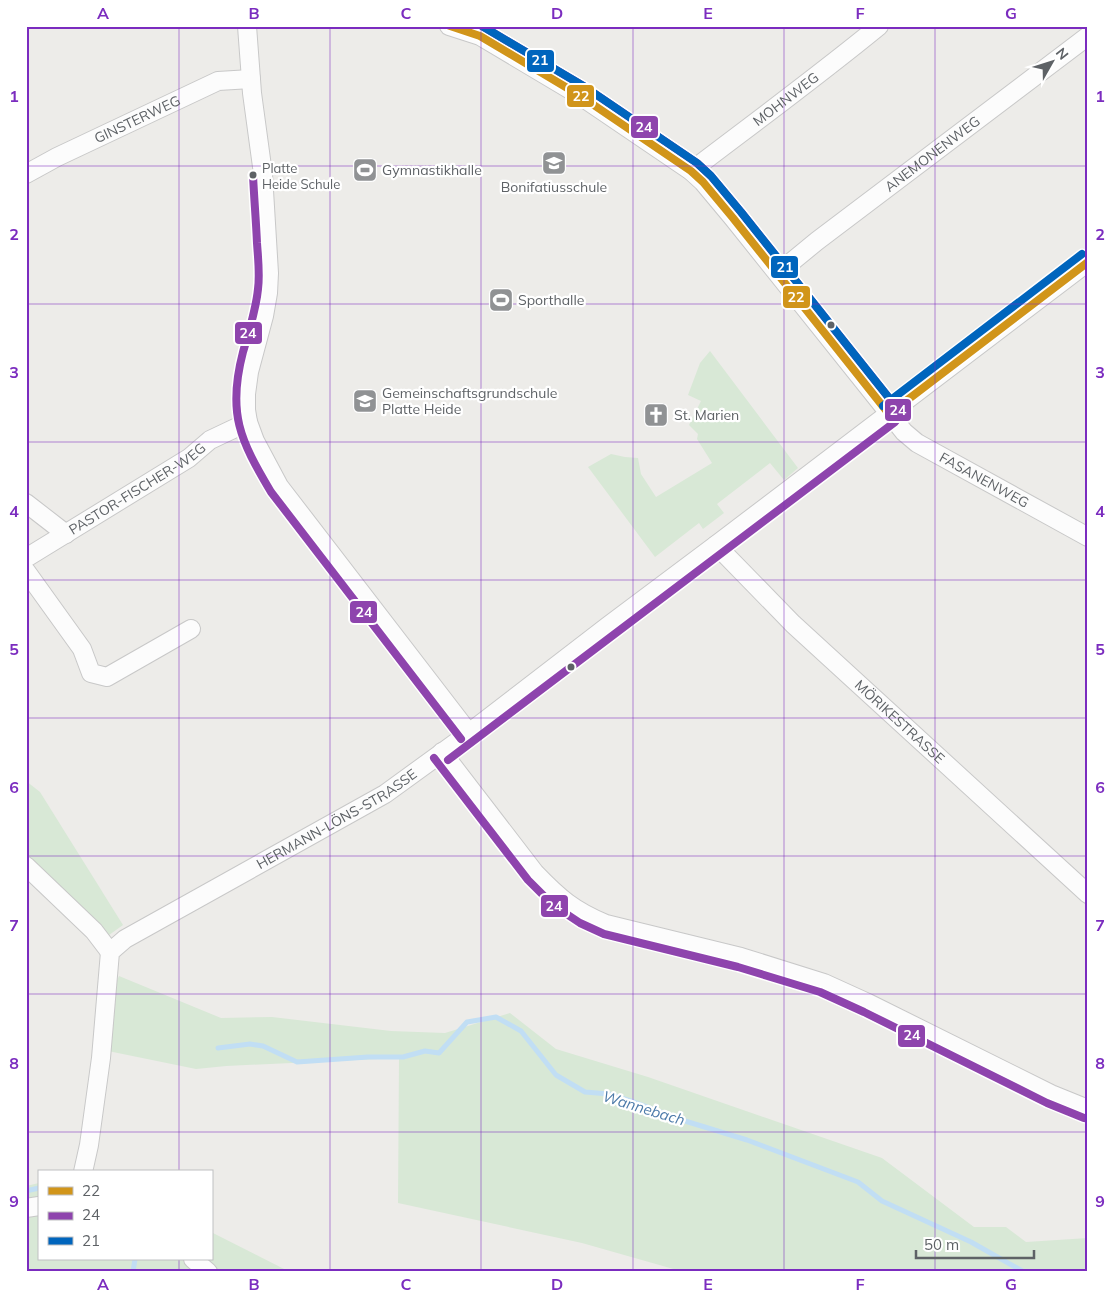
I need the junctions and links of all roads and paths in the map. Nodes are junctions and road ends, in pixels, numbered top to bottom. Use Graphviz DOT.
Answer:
graph roads {
  1 [pos="247,26"];
  2 [pos="253,26"];
  3 [pos="450,26"];
  4 [pos="879,26"];
  5 [pos="483,31"];
  6 [pos="1088,36"];
  7 [pos="251,79"];
  8 [pos="691,171"];
  9 [pos="26,174"];
  10 [pos="1088,262"];
  11 [pos="778,273"];
  12 [pos="889,414"];
  13 [pos="248,422"];
  14 [pos="26,503"];
  15 [pos="66,534"];
  16 [pos="1088,537"];
  17 [pos="716,545"];
  18 [pos="26,558"];
  19 [pos="26,571"];
  20 [pos="191,629"];
  21 [pos="469,734"];
  22 [pos="442,752"];
  23 [pos="26,866"];
  24 [pos="1088,894"];
  25 [pos="110,952"];
  26 [pos="1088,1109"];
  27 [pos="83,1170"];
  28 [pos="194,1260"];
  29 [pos="208,1272"];
  1 -- 2 [label="street"];
  1 -- 7 [label="street"];
  3 -- 5 [label="street, FASANENWEG"];
  4 -- 8 [label="street, MOHNWEG"];
  5 -- 8 [label="street, FASANENWEG"];
  6 -- 11 [label="street, ANEMONENWEG"];
  7 -- 9 [label="street, GINSTERWEG"];
  7 -- 13 [label="street"];
  8 -- 11 [label="street, FASANENWEG"];
  10 -- 12 [label="street, HERMANN-LÖNS-STRASSE"];
  11 -- 12 [label="street, FASANENWEG"];
  12 -- 16 [label="street, FASANENWEG"];
  12 -- 17 [label="street, HERMANN-LÖNS-STRASSE"];
  13 -- 15 [label="street, PASTOR-FISCHER-WEG"];
  13 -- 21 [label="street"];
  14 -- 15 [label="street"];
  15 -- 18 [label="street, PASTOR-FISCHER-WEG"];
  17 -- 21 [label="street, HERMANN-LÖNS-STRASSE"];
  17 -- 24 [label="street, MÖRIKESTRASSE"];
  19 -- 20 [label="street"];
  21 -- 22 [label="street, HERMANN-LÖNS-STRASSE"];
  22 -- 25 [label="street, HERMANN-LÖNS-STRASSE"];
  22 -- 26 [label="street"];
  23 -- 25 [label="street"];
  25 -- 27 [label="street"];
  28 -- 29 [label="street"];
}
